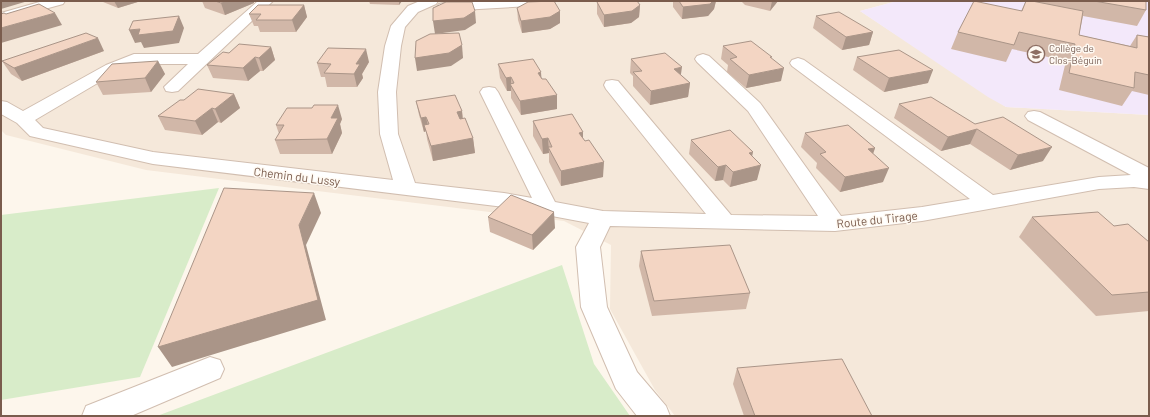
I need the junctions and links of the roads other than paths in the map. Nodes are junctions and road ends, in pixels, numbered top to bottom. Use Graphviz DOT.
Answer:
graph roads {
  1 [pos="58,1"];
  2 [pos="266,1"];
  3 [pos="431,1"];
  4 [pos="548,1"];
  5 [pos="413,9"];
  6 [pos="1,17"];
  7 [pos="202,59"];
  8 [pos="703,59"];
  9 [pos="798,63"];
  10 [pos="612,85"];
  11 [pos="172,87"];
  12 [pos="489,92"];
  13 [pos="1,106"];
  14 [pos="1034,116"];
  15 [pos="23,119"];
  16 [pos="1149,176"];
  17 [pos="1149,183"];
  18 [pos="406,189"];
  19 [pos="989,202"];
  20 [pos="547,207"];
  21 [pos="603,218"];
  22 [pos="724,222"];
  23 [pos="834,224"];
  24 [pos="210,369"];
  25 [pos="97,416"];
  26 [pos="655,416"];
  1 -- 6 [label="street"];
  2 -- 7 [label="street"];
  3 -- 5 [label="street"];
  4 -- 5 [label="street"];
  5 -- 18 [label="street"];
  7 -- 11 [label="street"];
  7 -- 15 [label="street"];
  8 -- 23 [label="street"];
  9 -- 19 [label="street"];
  10 -- 22 [label="street"];
  12 -- 20 [label="street"];
  13 -- 15 [label="street, Chemin du Lussy"];
  14 -- 16 [label="street"];
  15 -- 18 [label="street, Chemin du Lussy"];
  17 -- 19 [label="street, Route du Tirage"];
  18 -- 20 [label="street, Chemin du Lussy"];
  19 -- 23 [label="street, Route du Tirage"];
  20 -- 21 [label="street, Chemin du Lussy"];
  21 -- 22 [label="street, Route du Tirage"];
  21 -- 26 [label="street"];
  22 -- 23 [label="street, Route du Tirage"];
  24 -- 25 [label="street"];
}
